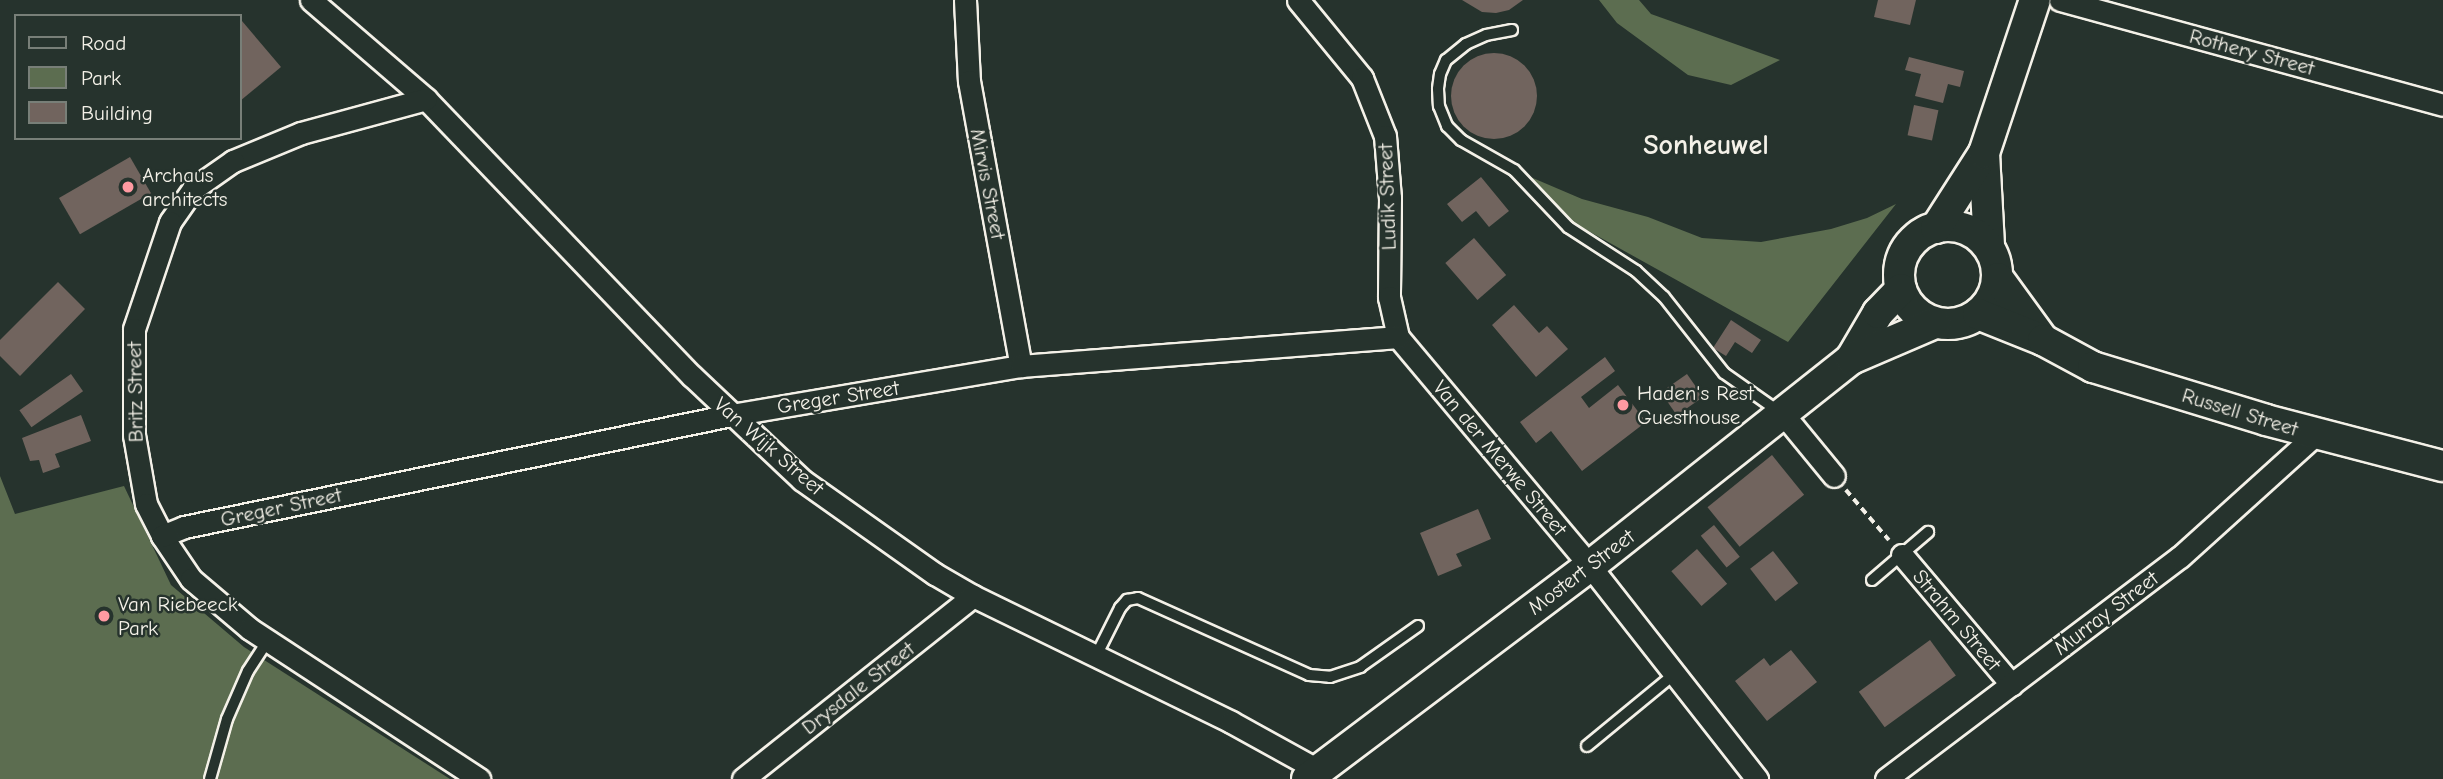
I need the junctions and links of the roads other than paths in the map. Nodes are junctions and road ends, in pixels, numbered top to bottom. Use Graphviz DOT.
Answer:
graph roads {
  1 [pos="311,0"];
  2 [pos="1298,0"];
  3 [pos="2035,0"];
  4 [pos="2060,0"];
  5 [pos="971,4"];
  6 [pos="1512,30"];
  7 [pos="426,99"];
  8 [pos="2443,105"];
  9 [pos="1984,153"];
  10 [pos="1937,228"];
  11 [pos="1989,246"];
  12 [pos="1998,278"];
  13 [pos="1901,289"];
  14 [pos="1978,314"];
  15 [pos="1935,323"];
  16 [pos="1398,337"];
  17 [pos="2043,340"];
  18 [pos="1852,359"];
  19 [pos="1021,366"];
  20 [pos="1783,414"];
  21 [pos="732,415"];
  22 [pos="2316,434"];
  23 [pos="2443,466"];
  24 [pos="1834,476"];
  25 [pos="1928,532"];
  26 [pos="162,536"];
  27 [pos="1902,555"];
  28 [pos="1590,566"];
  29 [pos="1872,580"];
  30 [pos="973,596"];
  31 [pos="1418,625"];
  32 [pos="268,640"];
  33 [pos="1096,656"];
  34 [pos="1673,675"];
  35 [pos="2012,685"];
  36 [pos="1587,746"];
  37 [pos="1312,775"];
  38 [pos="210,779"];
  39 [pos="479,779"];
  40 [pos="743,779"];
  41 [pos="1757,779"];
  42 [pos="1886,779"];
  1 -- 7 [label="street, Van Wijk Street"];
  2 -- 16 [label="street, Ludik Street"];
  3 -- 9 [label="street"];
  4 -- 8 [label="street, Rothery Street"];
  5 -- 19 [label="street, Mirvis Street"];
  6 -- 20 [label="lane"];
  7 -- 21 [label="street, Van Wijk Street"];
  7 -- 26 [label="street, Britz Street"];
  9 -- 10 [label="street"];
  9 -- 11 [label="street"];
  10 -- 11 [label="street"];
  10 -- 13 [label="street"];
  11 -- 12 [label="street"];
  12 -- 14 [label="street"];
  12 -- 17 [label="street, Russell Street"];
  13 -- 15 [label="street"];
  13 -- 18 [label="street, Mostert Street"];
  14 -- 15 [label="street"];
  14 -- 17 [label="street, Russell Street"];
  15 -- 18 [label="street, Mostert Street"];
  16 -- 19 [label="street, Greger Street"];
  16 -- 28 [label="street, Van der Merwe Street"];
  17 -- 22 [label="street, Russell Street"];
  18 -- 20 [label="street, Mostert Street"];
  19 -- 21 [label="street, Greger Street"];
  20 -- 24 [label="street"];
  20 -- 28 [label="street, Mostert Street"];
  21 -- 26 [label="street, Greger Street"];
  21 -- 30 [label="street, Van Wijk Street"];
  22 -- 23 [label="street, Russell Street"];
  22 -- 35 [label="street, Murray Street"];
  25 -- 27 [label="lane"];
  26 -- 32 [label="street, Britz Street"];
  27 -- 29 [label="lane"];
  27 -- 35 [label="street, Strahm Street"];
  28 -- 34 [label="street, Van der Merwe Street"];
  28 -- 37 [label="street, Mostert Street"];
  30 -- 33 [label="street, Van Wijk Street"];
  30 -- 40 [label="street, Drysdale Street"];
  31 -- 33 [label="lane"];
  32 -- 38 [label="lane"];
  32 -- 39 [label="street, Britz Street"];
  33 -- 37 [label="street, Van Wijk Street"];
  34 -- 36 [label="lane"];
  34 -- 41 [label="street, Van der Merwe Street"];
  35 -- 42 [label="street, Murray Street"];
}
